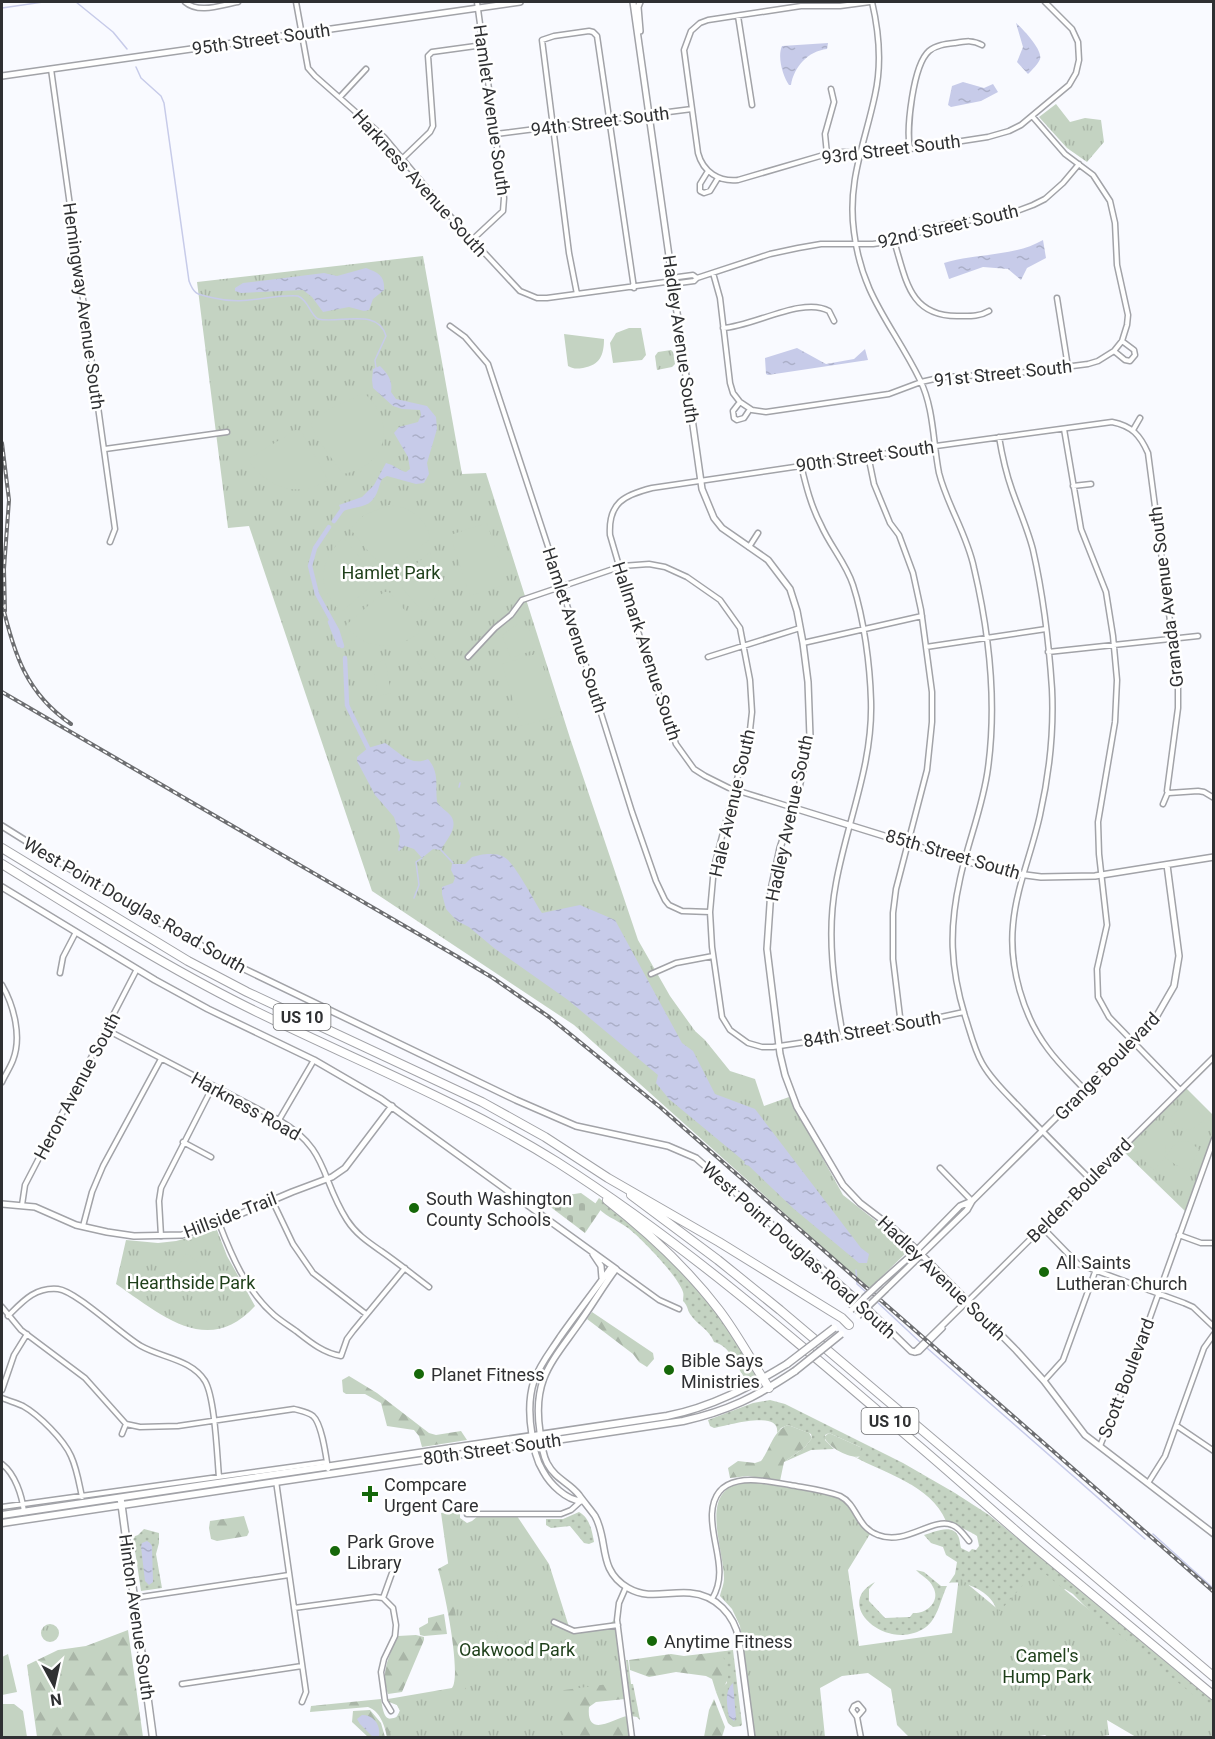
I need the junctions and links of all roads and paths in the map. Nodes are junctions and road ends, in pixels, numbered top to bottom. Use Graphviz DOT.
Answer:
graph roads {
  1 [pos="185,2"];
  2 [pos="238,2"];
  3 [pos="296,2"];
  4 [pos="520,2"];
  5 [pos="633,2"];
  6 [pos="640,2"];
  7 [pos="871,2"];
  8 [pos="1045,2"];
  9 [pos="478,4"];
  10 [pos="738,15"];
  11 [pos="300,33"];
  12 [pos="640,39"];
  13 [pos="483,45"];
  14 [pos="982,45"];
  15 [pos="51,69"];
  16 [pos="366,69"];
  17 [pos="2,76"];
  18 [pos="831,89"];
  19 [pos="340,97"];
  20 [pos="752,105"];
  21 [pos="692,109"];
  22 [pos="650,115"];
  23 [pos="1032,116"];
  24 [pos="611,120"];
  25 [pos="553,126"];
  26 [pos="496,134"];
  27 [pos="910,149"];
  28 [pos="859,153"];
  29 [pos="827,154"];
  30 [pos="402,159"];
  31 [pos="1079,164"];
  32 [pos="708,171"];
  33 [pos="718,178"];
  34 [pos="472,240"];
  35 [pos="894,241"];
  36 [pos="856,244"];
  37 [pos="713,273"];
  38 [pos="673,282"];
  39 [pos="634,288"];
  40 [pos="528,294"];
  41 [pos="577,294"];
  42 [pos="1057,298"];
  43 [pos="989,311"];
  44 [pos="834,321"];
  45 [pos="450,326"];
  46 [pos="723,328"];
  47 [pos="1122,341"];
  48 [pos="1116,349"];
  49 [pos="1068,367"];
  50 [pos="921,382"];
  51 [pos="740,402"];
  52 [pos="750,409"];
  53 [pos="1140,418"];
  54 [pos="1064,429"];
  55 [pos="1133,430"];
  56 [pos="227,432"];
  57 [pos="999,437"];
  58 [pos="936,446"];
  59 [pos="105,449"];
  60 [pos="868,456"];
  61 [pos="801,465"];
  62 [pos="701,480"];
  63 [pos="1091,484"];
  64 [pos="1073,486"];
  65 [pos="611,519"];
  66 [pos="758,533"];
  67 [pos="110,542"];
  68 [pos="749,547"];
  69 [pos="620,567"];
  70 [pos="561,586"];
  71 [pos="922,616"];
  72 [pos="801,628"];
  73 [pos="862,629"];
  74 [pos="1046,629"];
  75 [pos="1198,636"];
  76 [pos="986,638"];
  77 [pos="1173,639"];
  78 [pos="803,643"];
  79 [pos="743,645"];
  80 [pos="1114,645"];
  81 [pos="926,647"];
  82 [pos="1048,652"];
  83 [pos="468,657"];
  84 [pos="708,657"];
  85 [pos="734,790"];
  86 [pos="1168,792"];
  87 [pos="1214,798"];
  88 [pos="1163,804"];
  89 [pos="794,807"];
  90 [pos="850,824"];
  91 [pos="2,826"];
  92 [pos="908,842"];
  93 [pos="2,848"];
  94 [pos="1214,857"];
  95 [pos="965,861"];
  96 [pos="2,864"];
  97 [pos="1167,865"];
  98 [pos="1024,875"];
  99 [pos="1102,875"];
  100 [pos="2,887"];
  101 [pos="710,912"];
  102 [pos="76,932"];
  103 [pos="713,956"];
  104 [pos="137,969"];
  105 [pos="60,973"];
  106 [pos="651,974"];
  107 [pos="2,985"];
  108 [pos="964,1012"];
  109 [pos="901,1025"];
  110 [pos="106,1030"];
  111 [pos="843,1036"];
  112 [pos="1134,1042"];
  113 [pos="779,1046"];
  114 [pos="1214,1057"];
  115 [pos="161,1059"];
  116 [pos="314,1060"];
  117 [pos="2,1082"];
  118 [pos="213,1086"];
  119 [pos="1084,1089"];
  120 [pos="1180,1090"];
  121 [pos="392,1106"];
  122 [pos="279,1120"];
  123 [pos="1043,1131"];
  124 [pos="1214,1139"];
  125 [pos="183,1142"];
  126 [pos="211,1157"];
  127 [pos="556,1162"];
  128 [pos="940,1168"];
  129 [pos="608,1178"];
  130 [pos="328,1179"];
  131 [pos="1090,1179"];
  132 [pos="272,1200"];
  133 [pos="972,1202"];
  134 [pos="2,1204"];
  135 [pos="22,1205"];
  136 [pos="219,1223"];
  137 [pos="83,1227"];
  138 [pos="1042,1227"];
  139 [pos="1179,1235"];
  140 [pos="161,1237"];
  141 [pos="1214,1243"];
  142 [pos="586,1246"];
  143 [pos="917,1250"];
  144 [pos="922,1255"];
  145 [pos="405,1268"];
  146 [pos="614,1268"];
  147 [pos="1095,1272"];
  148 [pos="602,1280"];
  149 [pos="429,1287"];
  150 [pos="1158,1294"];
  151 [pos="967,1301"];
  152 [pos="2,1307"];
  153 [pos="680,1309"];
  154 [pos="366,1314"];
  155 [pos="8,1316"];
  156 [pos="842,1318"];
  157 [pos="849,1325"];
  158 [pos="1214,1327"];
  159 [pos="27,1334"];
  160 [pos="1214,1334"];
  161 [pos="915,1352"];
  162 [pos="763,1379"];
  163 [pos="1044,1381"];
  164 [pos="769,1388"];
  165 [pos="2,1390"];
  166 [pos="2,1398"];
  167 [pos="213,1421"];
  168 [pos="126,1424"];
  169 [pos="1177,1426"];
  170 [pos="122,1434"];
  171 [pos="540,1434"];
  172 [pos="532,1435"];
  173 [pos="541,1442"];
  174 [pos="533,1443"];
  175 [pos="1099,1447"];
  176 [pos="1214,1451"];
  177 [pos="2,1464"];
  178 [pos="327,1465"];
  179 [pos="329,1475"];
  180 [pos="219,1476"];
  181 [pos="276,1479"];
  182 [pos="1147,1483"];
  183 [pos="82,1497"];
  184 [pos="121,1497"];
  185 [pos="582,1500"];
  186 [pos="23,1503"];
  187 [pos="122,1505"];
  188 [pos="2,1507"];
  189 [pos="24,1512"];
  190 [pos="467,1514"];
  191 [pos="2,1515"];
  192 [pos="2,1522"];
  193 [pos="1214,1534"];
  194 [pos="969,1540"];
  195 [pos="392,1573"];
  196 [pos="289,1575"];
  197 [pos="626,1587"];
  198 [pos="134,1598"];
  199 [pos="383,1598"];
  200 [pos="712,1599"];
  201 [pos="294,1608"];
  202 [pos="554,1622"];
  203 [pos="618,1626"];
  204 [pos="302,1666"];
  205 [pos="1214,1677"];
  206 [pos="182,1683"];
  207 [pos="1214,1696"];
  208 [pos="302,1702"];
  209 [pos="392,1711"];
  210 [pos="857,1717"];
  211 [pos="153,1737"];
  212 [pos="632,1737"];
  213 [pos="752,1737"];
  214 [pos="861,1737"];
  1 -- 2 [label="street"];
  3 -- 11 [label="street, Harkness Avenue South"];
  4 -- 9 [label="street, 95th Street South"];
  5 -- 12 [label="street, Hadley Avenue South"];
  6 -- 12 [label="street, Hadley Avenue South"];
  7 -- 10 [label="street, 94th Street South"];
  7 -- 28 [label="street"];
  8 -- 23 [label="street"];
  9 -- 11 [label="street, 95th Street South"];
  9 -- 13 [label="street, Hamlet Avenue South"];
  10 -- 20 [label="street"];
  10 -- 21 [label="street, 94th Street South"];
  11 -- 15 [label="street, 95th Street South"];
  11 -- 19 [label="street, Harkness Avenue South"];
  12 -- 22 [label="street, Hadley Avenue South"];
  13 -- 26 [label="street, Hamlet Avenue South"];
  13 -- 30 [label="street"];
  14 -- 27 [label="street"];
  15 -- 17 [label="street, 95th Street South"];
  15 -- 59 [label="street, Hemingway Avenue South"];
  16 -- 19 [label="street"];
  18 -- 29 [label="street"];
  19 -- 30 [label="street, Harkness Avenue South"];
  21 -- 22 [label="street, 94th Street South"];
  21 -- 32 [label="street"];
  22 -- 24 [label="street, 94th Street South"];
  22 -- 38 [label="street, Hadley Avenue South"];
  23 -- 27 [label="street, 93rd Street South"];
  23 -- 31 [label="street"];
  24 -- 25 [label="street, 94th Street South"];
  24 -- 25 [label="street"];
  24 -- 39 [label="street"];
  25 -- 26 [label="street, 94th Street South"];
  25 -- 41 [label="street"];
  26 -- 34 [label="street, Hamlet Avenue South"];
  27 -- 28 [label="street, 93rd Street South"];
  28 -- 29 [label="street, 93rd Street South"];
  28 -- 36 [label="street"];
  29 -- 33 [label="street, 93rd Street South"];
  30 -- 34 [label="street, Harkness Avenue South"];
  31 -- 35 [label="street, 92nd Street South"];
  31 -- 47 [label="street"];
  32 -- 33 [label="street"];
  32 -- 33 [label="street"];
  34 -- 40 [label="street, Harkness Avenue South"];
  35 -- 36 [label="street, 92nd Street South"];
  35 -- 43 [label="street"];
  36 -- 37 [label="street, 92nd Street South"];
  36 -- 50 [label="street"];
  37 -- 38 [label="street, 92nd Street South"];
  37 -- 46 [label="street, 91st Street South"];
  38 -- 39 [label="street, 92nd Street South"];
  38 -- 62 [label="street, Hadley Avenue South"];
  39 -- 41 [label="street, 92nd Street South"];
  40 -- 41 [label="street, 92nd Street South"];
  42 -- 49 [label="street"];
  44 -- 46 [label="street"];
  45 -- 70 [label="street, Hamlet Avenue South"];
  46 -- 51 [label="street, 91st Street South"];
  47 -- 48 [label="street"];
  47 -- 48 [label="street"];
  48 -- 49 [label="street, 91st Street South"];
  49 -- 50 [label="street, 91st Street South"];
  50 -- 52 [label="street, 91st Street South"];
  50 -- 58 [label="street"];
  51 -- 52 [label="street"];
  51 -- 52 [label="street, 91st Street South"];
  53 -- 55 [label="street"];
  54 -- 55 [label="street, 90th Street South"];
  54 -- 57 [label="street, 90th Street South"];
  54 -- 64 [label="street"];
  55 -- 77 [label="street, Granada Avenue South"];
  56 -- 59 [label="street"];
  57 -- 58 [label="street, 90th Street South"];
  57 -- 74 [label="street"];
  58 -- 60 [label="street, 90th Street South"];
  58 -- 76 [label="street"];
  59 -- 67 [label="street, Hemingway Avenue South"];
  60 -- 61 [label="street, 90th Street South"];
  60 -- 71 [label="street"];
  61 -- 62 [label="street, 90th Street South"];
  61 -- 73 [label="street"];
  62 -- 65 [label="street, 90th Street South"];
  62 -- 68 [label="street, Hadley Avenue South"];
  63 -- 64 [label="street"];
  64 -- 80 [label="street"];
  65 -- 69 [label="street, Hallmark Avenue South"];
  66 -- 68 [label="street"];
  68 -- 72 [label="street, Hadley Avenue South"];
  69 -- 70 [label="street, Hale Avenue South"];
  69 -- 79 [label="street, Hale Avenue South"];
  69 -- 85 [label="street, Hallmark Avenue South"];
  70 -- 83 [label="street, Hale Avenue South"];
  70 -- 101 [label="street, Hamlet Avenue South"];
  71 -- 73 [label="street"];
  71 -- 81 [label="street"];
  72 -- 78 [label="street, Hadley Avenue South"];
  72 -- 79 [label="street"];
  73 -- 78 [label="street"];
  73 -- 90 [label="street"];
  74 -- 76 [label="street"];
  74 -- 82 [label="street"];
  75 -- 77 [label="street"];
  76 -- 81 [label="street"];
  76 -- 95 [label="street"];
  77 -- 80 [label="street"];
  77 -- 86 [label="street, Granada Avenue South"];
  78 -- 89 [label="street, Hadley Avenue South"];
  79 -- 84 [label="street"];
  79 -- 85 [label="street, Hale Avenue South"];
  80 -- 82 [label="street"];
  80 -- 99 [label="street"];
  81 -- 92 [label="street"];
  82 -- 98 [label="street"];
  85 -- 89 [label="street, 85th Street South"];
  85 -- 101 [label="street, Hale Avenue South"];
  86 -- 87 [label="street"];
  86 -- 88 [label="street, Granada Avenue South"];
  89 -- 90 [label="street, 85th Street South"];
  89 -- 113 [label="street, Hadley Avenue South"];
  90 -- 92 [label="street, 85th Street South"];
  90 -- 111 [label="street"];
  91 -- 161 [label="street, West Point Douglas Road South"];
  92 -- 95 [label="street, 85th Street South"];
  92 -- 109 [label="street"];
  93 -- 129 [label="highway, US 10"];
  94 -- 97 [label="street, 85th Street South"];
  95 -- 98 [label="street, 85th Street South"];
  95 -- 108 [label="street"];
  96 -- 127 [label="highway, US 10"];
  97 -- 99 [label="street, 85th Street South"];
  97 -- 112 [label="street, Grange Boulevard"];
  98 -- 99 [label="street, 85th Street South"];
  98 -- 119 [label="street"];
  99 -- 112 [label="street"];
  100 -- 102 [label="street"];
  101 -- 103 [label="street, Hale Avenue South"];
  102 -- 104 [label="street"];
  102 -- 105 [label="street"];
  103 -- 106 [label="street"];
  103 -- 113 [label="street, Hale Avenue South"];
  104 -- 110 [label="street, Heron Avenue South"];
  104 -- 116 [label="street"];
  107 -- 117 [label="street"];
  108 -- 109 [label="street, 84th Street South"];
  108 -- 123 [label="street"];
  109 -- 111 [label="street, 84th Street South"];
  110 -- 115 [label="street, Harkness Road"];
  110 -- 135 [label="street, Heron Avenue South"];
  111 -- 113 [label="street, 84th Street South"];
  112 -- 119 [label="street, Grange Boulevard"];
  112 -- 120 [label="street"];
  113 -- 143 [label="street, Hadley Avenue South"];
  114 -- 120 [label="street, Belden Boulevard"];
  115 -- 118 [label="street, Harkness Road"];
  115 -- 137 [label="street"];
  116 -- 121 [label="street"];
  116 -- 122 [label="street"];
  118 -- 122 [label="street, Harkness Road"];
  118 -- 125 [label="street"];
  119 -- 123 [label="street, Grange Boulevard"];
  120 -- 131 [label="street, Belden Boulevard"];
  121 -- 130 [label="street, Hillside Trail"];
  121 -- 142 [label="street"];
  122 -- 130 [label="street, Harkness Road"];
  123 -- 131 [label="street"];
  123 -- 133 [label="street, Grange Boulevard"];
  124 -- 139 [label="street, Scott Boulevard"];
  125 -- 126 [label="street"];
  125 -- 140 [label="street"];
  127 -- 162 [label="highway"];
  127 -- 207 [label="highway, US 10"];
  128 -- 133 [label="street"];
  129 -- 156 [label="highway"];
  129 -- 205 [label="highway, US 10"];
  130 -- 132 [label="street, Hillside Trail"];
  130 -- 145 [label="street, Harkness Road"];
  131 -- 138 [label="street, Belden Boulevard"];
  132 -- 136 [label="street, Hillside Trail"];
  132 -- 154 [label="street"];
  133 -- 143 [label="street, Grange Boulevard"];
  133 -- 144 [label="street, Grange Boulevard"];
  134 -- 135 [label="street, Hillside Trail"];
  135 -- 137 [label="street, Hillside Trail"];
  136 -- 140 [label="street, Hillside Trail"];
  136 -- 154 [label="street"];
  137 -- 140 [label="street, Hillside Trail"];
  138 -- 147 [label="street"];
  138 -- 151 [label="street, Belden Boulevard"];
  139 -- 141 [label="street"];
  139 -- 150 [label="street, Scott Boulevard"];
  142 -- 146 [label="street"];
  142 -- 148 [label="street"];
  143 -- 144 [label="street, Hadley Avenue South"];
  143 -- 156 [label="street, Grange Boulevard, bridge"];
  144 -- 151 [label="street, Hadley Avenue South"];
  144 -- 157 [label="street, Grange Boulevard, bridge"];
  145 -- 149 [label="street, Harkness Road"];
  145 -- 154 [label="street"];
  146 -- 148 [label="street"];
  146 -- 153 [label="street"];
  146 -- 171 [label="street"];
  147 -- 150 [label="street"];
  147 -- 163 [label="street"];
  148 -- 172 [label="street"];
  150 -- 158 [label="street"];
  150 -- 175 [label="street, Scott Boulevard"];
  151 -- 161 [label="street, Belden Boulevard"];
  151 -- 163 [label="street, Hadley Avenue South"];
  152 -- 155 [label="street"];
  155 -- 159 [label="street"];
  155 -- 167 [label="street"];
  156 -- 157 [label="highway"];
  156 -- 162 [label="main road, 80th Street South, bridge"];
  157 -- 164 [label="main road, 80th Street South, bridge"];
  159 -- 165 [label="street"];
  159 -- 168 [label="street"];
  160 -- 169 [label="street"];
  162 -- 164 [label="highway"];
  162 -- 171 [label="main road, 80th Street South"];
  163 -- 175 [label="street, Hadley Avenue South"];
  164 -- 173 [label="main road, 80th Street South"];
  166 -- 183 [label="street"];
  167 -- 168 [label="street"];
  167 -- 178 [label="street"];
  167 -- 180 [label="street"];
  168 -- 170 [label="street"];
  169 -- 176 [label="street"];
  169 -- 182 [label="street"];
  171 -- 172 [label="main road, 80th Street South"];
  171 -- 173 [label="street"];
  172 -- 174 [label="street"];
  172 -- 178 [label="main road, 80th Street South"];
  173 -- 174 [label="main road, 80th Street South"];
  173 -- 185 [label="street"];
  174 -- 179 [label="main road, 80th Street South"];
  174 -- 185 [label="street"];
  175 -- 182 [label="street, Hadley Avenue South"];
  177 -- 186 [label="street"];
  178 -- 179 [label="street"];
  178 -- 180 [label="street, 80th Street South"];
  178 -- 181 [label="main road, 80th Street South"];
  179 -- 181 [label="main road, 80th Street South"];
  180 -- 183 [label="street, 80th Street South"];
  181 -- 184 [label="main road, 80th Street South"];
  181 -- 187 [label="main road, 80th Street South"];
  181 -- 196 [label="street"];
  182 -- 193 [label="street, Hadley Avenue South"];
  183 -- 186 [label="street, 80th Street South"];
  184 -- 187 [label="main road, Hinton Avenue South"];
  184 -- 189 [label="main road, 80th Street South"];
  185 -- 190 [label="street"];
  185 -- 197 [label="street"];
  186 -- 188 [label="street, 80th Street South"];
  186 -- 189 [label="street"];
  187 -- 192 [label="main road, 80th Street South"];
  187 -- 198 [label="main road, Hinton Avenue South"];
  189 -- 191 [label="main road, 80th Street South"];
  194 -- 200 [label="street"];
  195 -- 199 [label="street"];
  196 -- 198 [label="street"];
  196 -- 201 [label="street"];
  197 -- 200 [label="street"];
  197 -- 203 [label="street"];
  198 -- 211 [label="main road, Hinton Avenue South"];
  199 -- 201 [label="street"];
  199 -- 209 [label="street"];
  200 -- 213 [label="street"];
  201 -- 204 [label="street"];
  202 -- 203 [label="street"];
  203 -- 212 [label="street"];
  204 -- 206 [label="street"];
  204 -- 208 [label="street"];
  210 -- 214 [label="street"];
}
